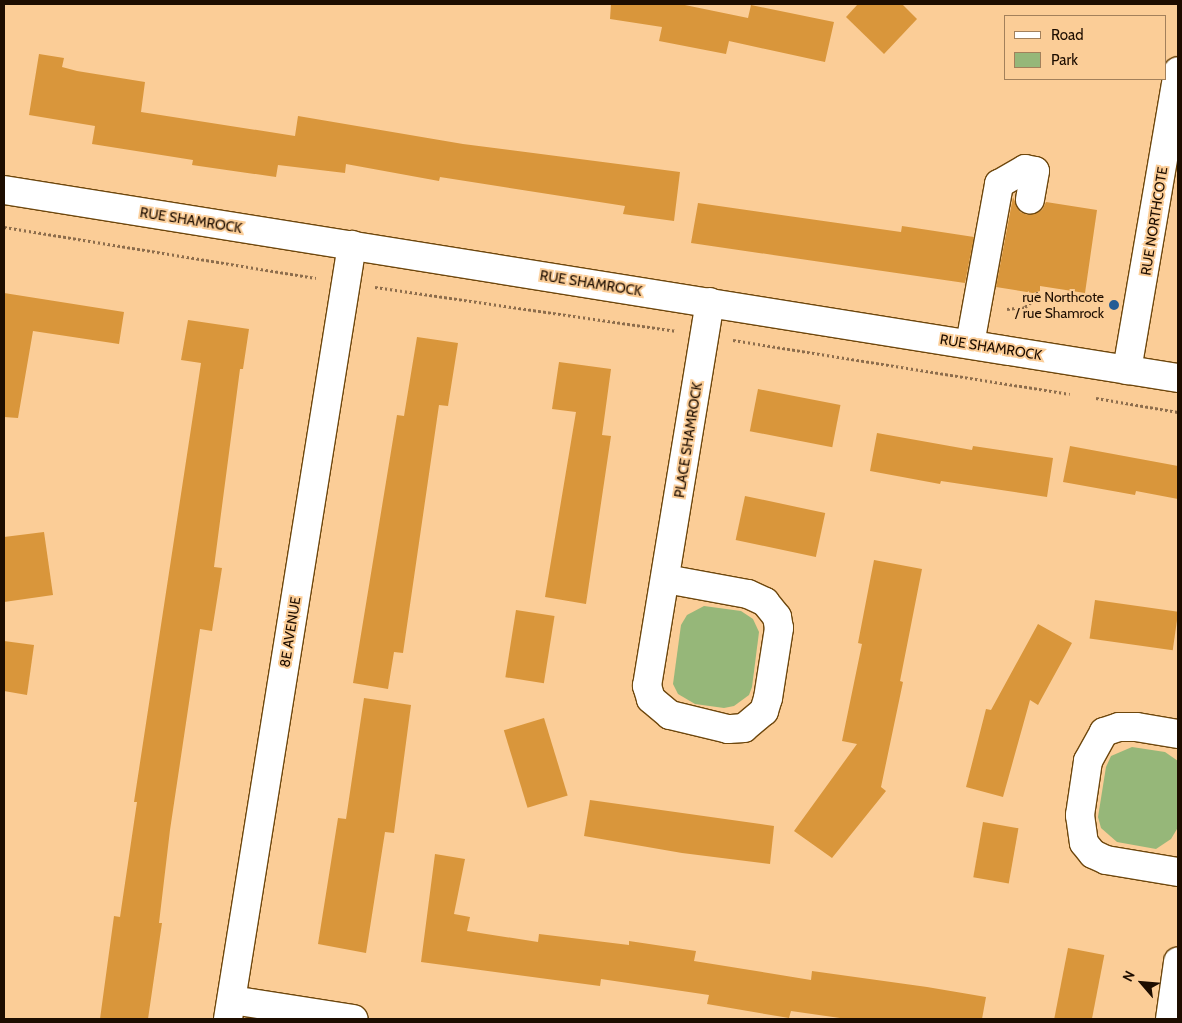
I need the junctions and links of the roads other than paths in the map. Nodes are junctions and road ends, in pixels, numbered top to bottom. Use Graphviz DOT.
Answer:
graph roads {
  1 [pos="1178,71"];
  2 [pos="4,190"];
  3 [pos="1030,200"];
  4 [pos="352,245"];
  5 [pos="710,302"];
  6 [pos="970,344"];
  7 [pos="1127,370"];
  8 [pos="1178,378"];
  9 [pos="666,579"];
  10 [pos="1178,734"];
  11 [pos="1178,872"];
  12 [pos="1178,962"];
  13 [pos="230,1010"];
  14 [pos="354,1019"];
  15 [pos="1170,1019"];
  1 -- 7 [label="street, RUE NORTHCOTE"];
  2 -- 4 [label="street, RUE SHAMROCK"];
  3 -- 6 [label="street"];
  4 -- 5 [label="street, RUE SHAMROCK"];
  4 -- 13 [label="street, 8E AVENUE"];
  5 -- 6 [label="street, RUE SHAMROCK"];
  5 -- 9 [label="street, PLACE SHAMROCK"];
  6 -- 7 [label="street, RUE SHAMROCK"];
  7 -- 8 [label="street, RUE SHAMROCK"];
  9 -- 9 [label="street, PLACE SHAMROCK"];
  10 -- 11 [label="street"];
  12 -- 15 [label="street"];
  13 -- 14 [label="street"];
}
